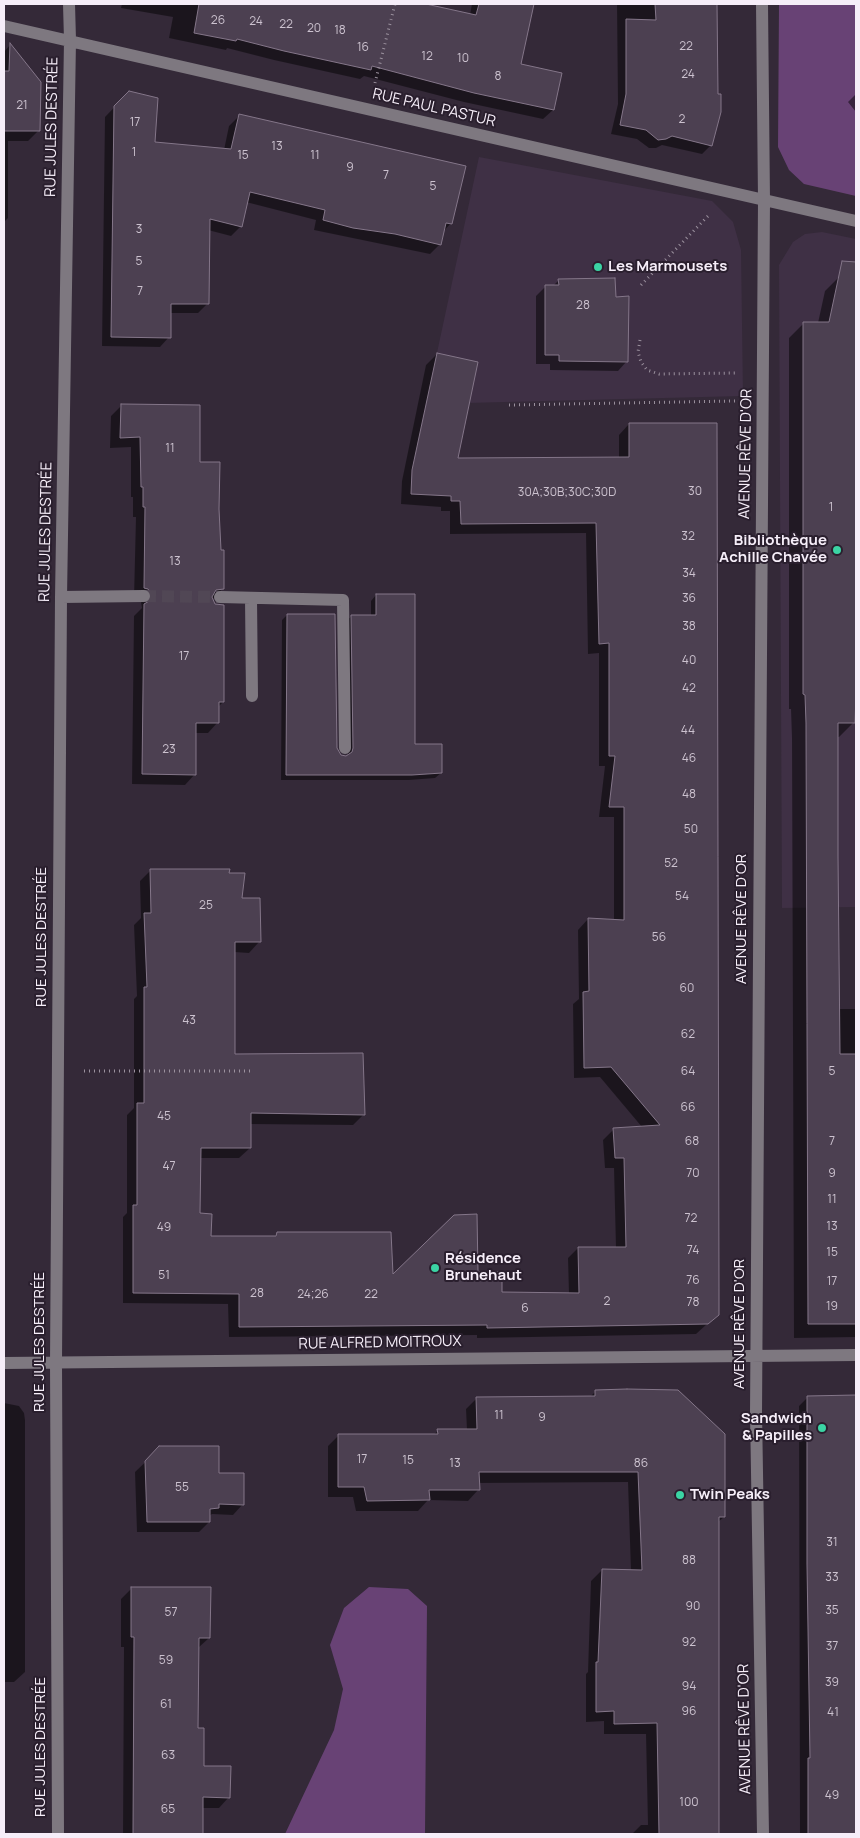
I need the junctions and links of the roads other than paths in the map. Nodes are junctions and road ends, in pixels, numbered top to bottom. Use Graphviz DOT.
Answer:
graph roads {
  1 [pos="69,4"];
  2 [pos="762,4"];
  3 [pos="4,26"];
  4 [pos="70,40"];
  5 [pos="764,200"];
  6 [pos="856,220"];
  7 [pos="144,596"];
  8 [pos="61,597"];
  9 [pos="220,597"];
  10 [pos="251,598"];
  11 [pos="252,696"];
  12 [pos="345,748"];
  13 [pos="756,1355"];
  14 [pos="856,1355"];
  15 [pos="56,1362"];
  16 [pos="4,1363"];
  17 [pos="58,1834"];
  18 [pos="764,1834"];
  1 -- 4 [label="street, RUE JULES DESTRÉE"];
  2 -- 5 [label="street, AVENUE RÊVE D'OR"];
  3 -- 4 [label="street, RUE PAUL PASTUR"];
  4 -- 5 [label="street, RUE PAUL PASTUR"];
  4 -- 8 [label="street, RUE JULES DESTRÉE"];
  5 -- 6 [label="street, RUE PAUL PASTUR"];
  5 -- 13 [label="street, AVENUE RÊVE D'OR"];
  7 -- 8 [label="street"];
  8 -- 15 [label="street, RUE JULES DESTRÉE"];
  9 -- 10 [label="street"];
  10 -- 11 [label="street"];
  10 -- 12 [label="street"];
  13 -- 14 [label="street, RUE ALFRED MOITROUX"];
  13 -- 15 [label="street, RUE ALFRED MOITROUX"];
  13 -- 18 [label="street, AVENUE RÊVE D'OR"];
  15 -- 16 [label="street, RUE ALFRED MOITROUX"];
  15 -- 17 [label="street, RUE JULES DESTRÉE"];
}
